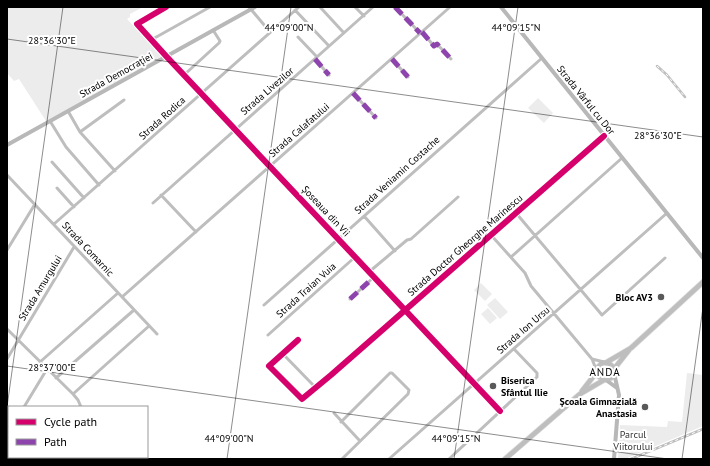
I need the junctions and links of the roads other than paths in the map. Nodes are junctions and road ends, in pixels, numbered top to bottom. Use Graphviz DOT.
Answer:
graph roads {
  1 [pos="166,7"];
  2 [pos="210,7"];
  3 [pos="299,7"];
  4 [pos="320,7"];
  5 [pos="356,7"];
  6 [pos="373,7"];
  7 [pos="396,7"];
  8 [pos="450,7"];
  9 [pos="500,7"];
  10 [pos="252,8"];
  11 [pos="295,10"];
  12 [pos="364,16"];
  13 [pos="213,30"];
  14 [pos="270,32"];
  15 [pos="344,33"];
  16 [pos="421,33"];
  17 [pos="298,37"];
  18 [pos="151,40"];
  19 [pos="329,46"];
  20 [pos="166,56"];
  21 [pos="316,58"];
  22 [pos="392,58"];
  23 [pos="542,58"];
  24 [pos="450,59"];
  25 [pos="184,75"];
  26 [pos="329,75"];
  27 [pos="408,77"];
  28 [pos="201,93"];
  29 [pos="353,93"];
  30 [pos="124,100"];
  31 [pos="68,111"];
  32 [pos="376,118"];
  33 [pos="50,121"];
  34 [pos="235,129"];
  35 [pos="80,132"];
  36 [pos="604,136"];
  37 [pos="7,145"];
  38 [pos="622,158"];
  39 [pos="52,162"];
  40 [pos="270,166"];
  41 [pos="114,171"];
  42 [pos="7,175"];
  43 [pos="99,185"];
  44 [pos="57,188"];
  45 [pos="161,195"];
  46 [pos="458,197"];
  47 [pos="84,198"];
  48 [pos="153,203"];
  49 [pos="35,204"];
  50 [pos="74,207"];
  51 [pos="516,213"];
  52 [pos="667,213"];
  53 [pos="364,216"];
  54 [pos="54,224"];
  55 [pos="196,232"];
  56 [pos="491,235"];
  57 [pos="536,236"];
  58 [pos="338,238"];
  59 [pos="74,247"];
  60 [pos="7,250"];
  61 [pos="395,251"];
  62 [pos="355,257"];
  63 [pos="512,257"];
  64 [pos="665,258"];
  65 [pos="703,258"];
  66 [pos="369,272"];
  67 [pos="374,277"];
  68 [pos="703,283"];
  69 [pos="580,290"];
  70 [pos="118,293"];
  71 [pos="122,297"];
  72 [pos="350,299"];
  73 [pos="264,305"];
  74 [pos="134,310"];
  75 [pos="406,310"];
  76 [pos="554,313"];
  77 [pos="149,326"];
  78 [pos="7,329"];
  79 [pos="157,334"];
  80 [pos="268,335"];
  81 [pos="18,340"];
  82 [pos="298,340"];
  83 [pos="631,348"];
  84 [pos="514,349"];
  85 [pos="283,354"];
  86 [pos="7,359"];
  87 [pos="592,359"];
  88 [pos="40,362"];
  89 [pos="606,362"];
  90 [pos="47,369"];
  91 [pos="596,371"];
  92 [pos="614,371"];
  93 [pos="56,378"];
  94 [pos="605,380"];
  95 [pos="475,383"];
  96 [pos="316,388"];
  97 [pos="617,388"];
  98 [pos="73,394"];
  99 [pos="580,394"];
  100 [pos="25,406"];
  101 [pos="81,406"];
  102 [pos="500,411"];
  103 [pos="334,413"];
  104 [pos="341,422"];
  105 [pos="360,441"];
  106 [pos="342,459"];
  107 [pos="389,459"];
  108 [pos="449,459"];
  109 [pos="505,459"];
  110 [pos="614,459"];
  1 -- 18 [label="street, Șoseaua din Vii"];
  2 -- 18 [label="street"];
  3 -- 11 [label="street, Strada Rodica"];
  4 -- 15 [label="street"];
  5 -- 12 [label="street"];
  6 -- 12 [label="street, Strada Livezilor"];
  7 -- 16 [label="street"];
  8 -- 16 [label="street, Strada Calafatului"];
  9 -- 23 [label="street, Strada Vârful cu Dor"];
  10 -- 13 [label="street, Strada Democrației"];
  10 -- 14 [label="street"];
  11 -- 14 [label="street, Strada Rodica"];
  11 -- 19 [label="street"];
  12 -- 15 [label="street, Strada Livezilor"];
  13 -- 20 [label="street, Strada Democrației"];
  13 -- 25 [label="street"];
  14 -- 28 [label="street, Strada Rodica"];
  15 -- 19 [label="street, Strada Livezilor"];
  16 -- 22 [label="street, Strada Calafatului"];
  16 -- 24 [label="street"];
  17 -- 21 [label="street"];
  18 -- 20 [label="street, Șoseaua din Vii"];
  19 -- 21 [label="street, Strada Livezilor"];
  20 -- 25 [label="street, Șoseaua din Vii"];
  20 -- 31 [label="street, Strada Democrației"];
  21 -- 26 [label="street"];
  21 -- 34 [label="street, Strada Livezilor"];
  22 -- 27 [label="street"];
  22 -- 29 [label="street, Strada Calafatului"];
  23 -- 36 [label="street, Strada Vârful cu Dor"];
  23 -- 53 [label="street, Strada Veniamin Costache"];
  25 -- 28 [label="street, Șoseaua din Vii"];
  28 -- 34 [label="street, Șoseaua din Vii"];
  28 -- 41 [label="street, Strada Rodica"];
  29 -- 32 [label="street"];
  29 -- 40 [label="street, Strada Calafatului"];
  30 -- 35 [label="street"];
  31 -- 33 [label="street, Strada Democrației"];
  31 -- 35 [label="street"];
  33 -- 37 [label="street, Strada Democrației"];
  33 -- 43 [label="street"];
  34 -- 40 [label="street, Șoseaua din Vii"];
  34 -- 45 [label="street, Strada Livezilor"];
  35 -- 41 [label="street"];
  36 -- 38 [label="street, Strada Vârful cu Dor"];
  36 -- 51 [label="street, Strada Doctor Gheorghe Marinescu"];
  38 -- 52 [label="street, Strada Vârful cu Dor"];
  38 -- 57 [label="street"];
  39 -- 47 [label="street"];
  40 -- 55 [label="street, Strada Calafatului"];
  40 -- 58 [label="street, Șoseaua din Vii"];
  41 -- 43 [label="street, Strada Rodica"];
  42 -- 49 [label="street, Strada Comarnic"];
  43 -- 47 [label="street, Strada Rodica"];
  44 -- 50 [label="street"];
  45 -- 48 [label="street, Strada Livezilor"];
  45 -- 55 [label="street"];
  46 -- 61 [label="street"];
  47 -- 50 [label="street, Strada Rodica"];
  49 -- 54 [label="street, Strada Comarnic"];
  49 -- 60 [label="street"];
  50 -- 54 [label="street, Strada Rodica"];
  51 -- 56 [label="street, Strada Doctor Gheorghe Marinescu"];
  51 -- 57 [label="street"];
  52 -- 65 [label="street, Strada Vârful cu Dor"];
  52 -- 69 [label="street, Strada Ion Ursu"];
  53 -- 58 [label="street, Strada Veniamin Costache"];
  53 -- 61 [label="street"];
  54 -- 59 [label="street, Strada Comarnic"];
  55 -- 71 [label="street, Strada Calafatului"];
  56 -- 63 [label="street"];
  56 -- 75 [label="street, Strada Doctor Gheorghe Marinescu"];
  57 -- 63 [label="street"];
  57 -- 69 [label="street"];
  58 -- 62 [label="street, Șoseaua din Vii"];
  58 -- 73 [label="street, Strada Veniamin Costache"];
  59 -- 70 [label="street, Strada Comarnic"];
  59 -- 81 [label="street, Strada Amurgului"];
  61 -- 66 [label="street"];
  62 -- 66 [label="street, Șoseaua din Vii"];
  62 -- 80 [label="street, Strada Traian Vuia"];
  63 -- 76 [label="street"];
  64 -- 69 [label="street"];
  66 -- 67 [label="street, Șoseaua din Vii"];
  67 -- 72 [label="street"];
  67 -- 75 [label="street, Șoseaua din Vii"];
  68 -- 83 [label="main road"];
  69 -- 76 [label="street, Strada Ion Ursu"];
  70 -- 71 [label="street, Strada Comarnic"];
  70 -- 88 [label="street"];
  71 -- 74 [label="street, Strada Comarnic"];
  74 -- 77 [label="street, Strada Comarnic"];
  74 -- 93 [label="street"];
  75 -- 95 [label="street, Șoseaua din Vii"];
  75 -- 96 [label="street, Strada Doctor Gheorghe Marinescu"];
  76 -- 84 [label="street, Strada Ion Ursu"];
  76 -- 87 [label="street"];
  77 -- 79 [label="street, Strada Comarnic"];
  77 -- 98 [label="street"];
  78 -- 81 [label="street"];
  81 -- 86 [label="street, Strada Amurgului"];
  81 -- 88 [label="street"];
  82 -- 85 [label="street"];
  83 -- 89 [label="main road"];
  83 -- 92 [label="main road"];
  84 -- 95 [label="street, Strada Ion Ursu"];
  84 -- 102 [label="street"];
  85 -- 96 [label="street"];
  85 -- 96 [label="street, Strada Doctor Gheorghe Marinescu"];
  87 -- 89 [label="street"];
  87 -- 91 [label="street"];
  88 -- 90 [label="street"];
  89 -- 91 [label="main road"];
  89 -- 92 [label="main road"];
  90 -- 93 [label="street"];
  90 -- 100 [label="street"];
  91 -- 94 [label="main road"];
  91 -- 99 [label="main road"];
  92 -- 94 [label="main road"];
  92 -- 97 [label="street"];
  93 -- 98 [label="street"];
  94 -- 97 [label="street"];
  94 -- 99 [label="main road"];
  95 -- 102 [label="street, Șoseaua din Vii"];
  95 -- 107 [label="street, Strada Ion Ursu"];
  97 -- 110 [label="street"];
  98 -- 101 [label="street"];
  99 -- 109 [label="main road"];
  102 -- 108 [label="street"];
  103 -- 104 [label="street"];
  104 -- 105 [label="street"];
  104 -- 105 [label="street"];
  105 -- 106 [label="street"];
}
